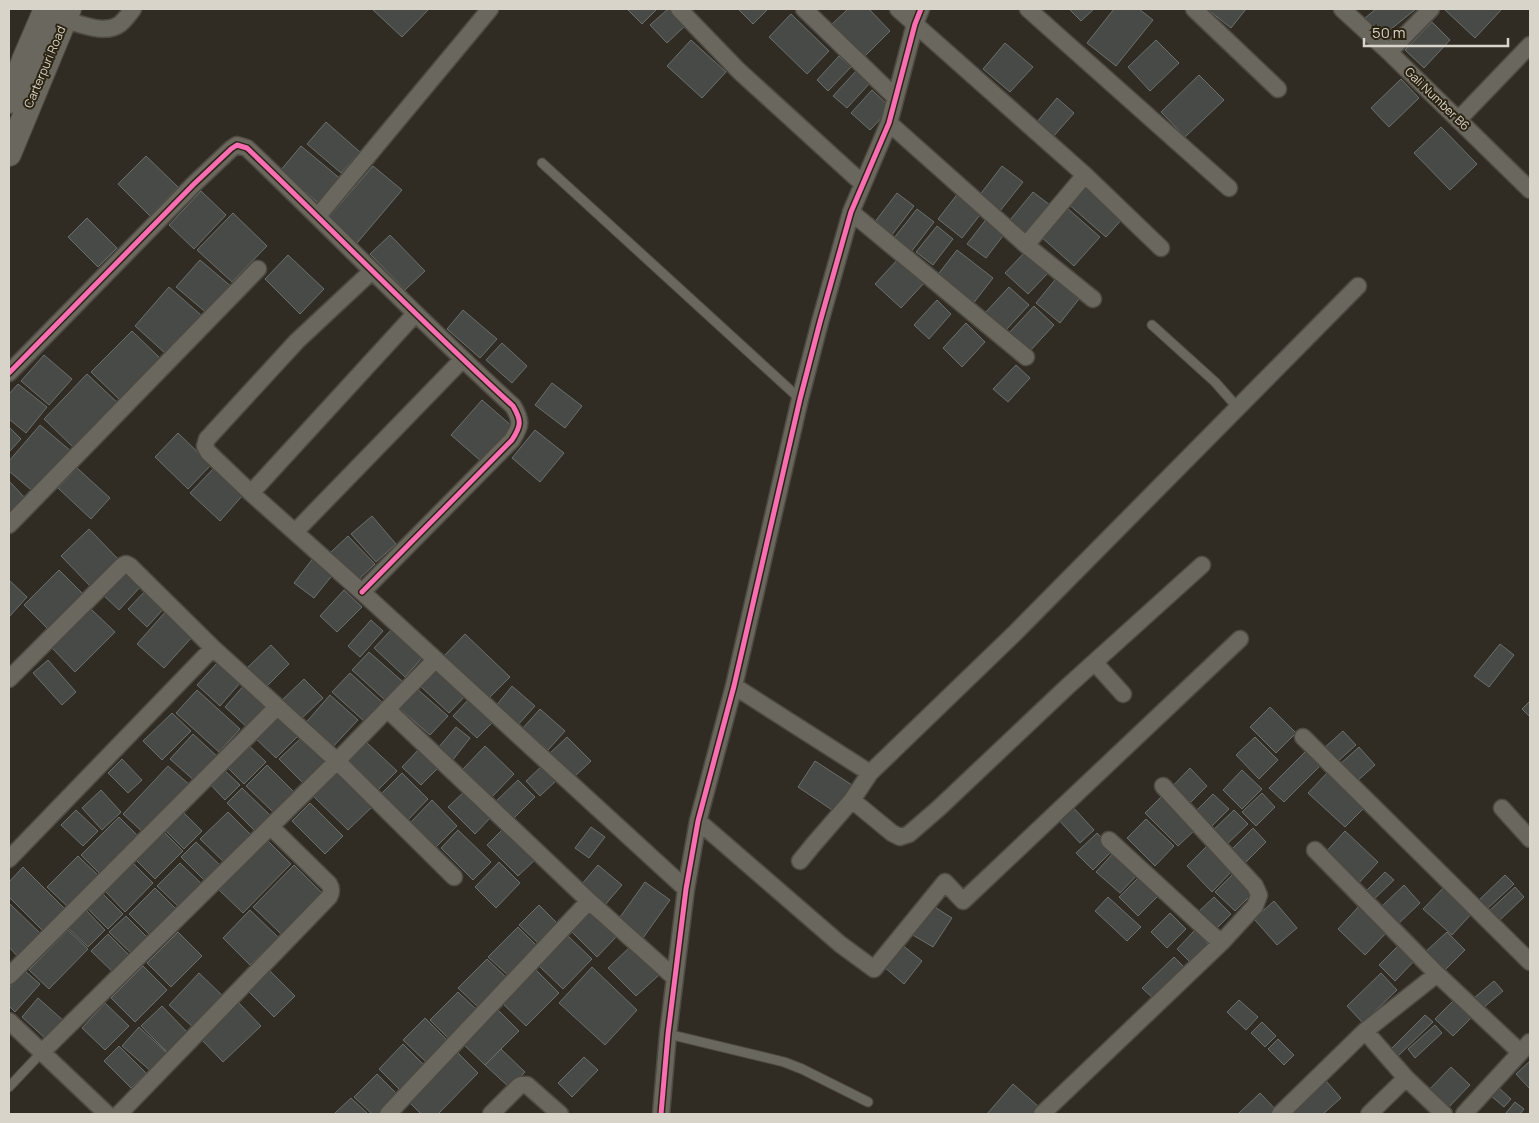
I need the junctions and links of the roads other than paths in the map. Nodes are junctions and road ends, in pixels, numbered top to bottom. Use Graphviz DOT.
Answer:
graph roads {
  1 [pos="133,9"];
  2 [pos="490,9"];
  3 [pos="680,9"];
  4 [pos="804,9"];
  5 [pos="898,9"];
  6 [pos="921,9"];
  7 [pos="1028,9"];
  8 [pos="1194,9"];
  9 [pos="1342,9"];
  10 [pos="1431,9"];
  11 [pos="60,12"];
  12 [pos="914,24"];
  13 [pos="1530,45"];
  14 [pos="1389,52"];
  15 [pos="1278,89"];
  16 [pos="895,97"];
  17 [pos="9,101"];
  18 [pos="1458,120"];
  19 [pos="889,123"];
  20 [pos="9,154"];
  21 [pos="542,163"];
  22 [pos="1085,175"];
  23 [pos="863,184"];
  24 [pos="1229,188"];
  25 [pos="1530,190"];
  26 [pos="851,212"];
  27 [pos="318,216"];
  28 [pos="1026,245"];
  29 [pos="1161,248"];
  30 [pos="258,269"];
  31 [pos="372,271"];
  32 [pos="1358,286"];
  33 [pos="1093,298"];
  34 [pos="414,314"];
  35 [pos="1152,326"];
  36 [pos="1026,357"];
  37 [pos="462,360"];
  38 [pos="9,373"];
  39 [pos="800,399"];
  40 [pos="1238,408"];
  41 [pos="250,494"];
  42 [pos="9,525"];
  43 [pos="295,532"];
  44 [pos="1202,565"];
  45 [pos="362,592"];
  46 [pos="1240,639"];
  47 [pos="213,648"];
  48 [pos="435,660"];
  49 [pos="1095,663"];
  50 [pos="9,679"];
  51 [pos="734,686"];
  52 [pos="1123,694"];
  53 [pos="277,707"];
  54 [pos="388,709"];
  55 [pos="1302,737"];
  56 [pos="337,761"];
  57 [pos="870,773"];
  58 [pos="1163,786"];
  59 [pos="852,800"];
  60 [pos="1502,808"];
  61 [pos="698,821"];
  62 [pos="271,827"];
  63 [pos="1530,839"];
  64 [pos="1109,840"];
  65 [pos="1315,850"];
  66 [pos="9,859"];
  67 [pos="800,861"];
  68 [pos="454,876"];
  69 [pos="686,888"];
  70 [pos="589,902"];
  71 [pos="1221,944"];
  72 [pos="1530,962"];
  73 [pos="1437,974"];
  74 [pos="9,976"];
  75 [pos="675,978"];
  76 [pos="9,1021"];
  77 [pos="1365,1031"];
  78 [pos="668,1034"];
  79 [pos="1525,1047"];
  80 [pos="42,1052"];
  81 [pos="1406,1078"];
  82 [pos="9,1087"];
  83 [pos="868,1102"];
  84 [pos="106,1114"];
  85 [pos="118,1114"];
  86 [pos="388,1114"];
  87 [pos="491,1114"];
  88 [pos="560,1114"];
  89 [pos="661,1114"];
  90 [pos="1042,1114"];
  91 [pos="1280,1114"];
  92 [pos="1369,1114"];
  93 [pos="1444,1114"];
  94 [pos="1464,1114"];
  1 -- 11 [label="street"];
  2 -- 27 [label="street"];
  3 -- 23 [label="street"];
  4 -- 16 [label="street"];
  5 -- 12 [label="street"];
  6 -- 12 [label="street"];
  7 -- 24 [label="street"];
  8 -- 15 [label="street"];
  9 -- 14 [label="street, Gali Number B6"];
  10 -- 14 [label="street"];
  11 -- 17 [label="main road, Carterpuri Road"];
  11 -- 20 [label="main road, Carterpuri Road"];
  12 -- 16 [label="street"];
  12 -- 22 [label="street"];
  13 -- 18 [label="street"];
  14 -- 18 [label="street, Gali Number B6"];
  16 -- 19 [label="street"];
  18 -- 25 [label="street, Gali Number B6"];
  19 -- 23 [label="street"];
  19 -- 28 [label="street"];
  21 -- 39 [label="lane"];
  22 -- 28 [label="street"];
  22 -- 29 [label="street"];
  23 -- 26 [label="street"];
  26 -- 36 [label="street"];
  26 -- 39 [label="street"];
  27 -- 31 [label="street"];
  27 -- 38 [label="street"];
  28 -- 33 [label="street"];
  30 -- 42 [label="street"];
  31 -- 34 [label="street"];
  31 -- 41 [label="street"];
  32 -- 40 [label="street"];
  34 -- 37 [label="street"];
  34 -- 41 [label="street"];
  35 -- 40 [label="lane"];
  37 -- 43 [label="street"];
  37 -- 45 [label="street"];
  39 -- 51 [label="street"];
  40 -- 57 [label="street"];
  41 -- 43 [label="street"];
  43 -- 45 [label="street"];
  44 -- 49 [label="street"];
  45 -- 48 [label="street"];
  46 -- 61 [label="street"];
  47 -- 50 [label="street"];
  47 -- 53 [label="street"];
  47 -- 66 [label="street"];
  48 -- 54 [label="street"];
  48 -- 69 [label="street"];
  49 -- 52 [label="street"];
  49 -- 59 [label="street"];
  51 -- 57 [label="street"];
  51 -- 61 [label="street"];
  53 -- 56 [label="street"];
  53 -- 74 [label="street"];
  54 -- 56 [label="street"];
  54 -- 70 [label="street"];
  55 -- 72 [label="street"];
  56 -- 62 [label="street"];
  56 -- 68 [label="street"];
  57 -- 59 [label="street"];
  58 -- 71 [label="street"];
  59 -- 67 [label="street"];
  60 -- 63 [label="street"];
  61 -- 69 [label="street"];
  62 -- 80 [label="street"];
  62 -- 85 [label="street"];
  64 -- 71 [label="street"];
  65 -- 73 [label="street"];
  69 -- 75 [label="street"];
  70 -- 75 [label="street"];
  70 -- 86 [label="street"];
  71 -- 90 [label="street"];
  73 -- 77 [label="street"];
  73 -- 79 [label="street"];
  75 -- 78 [label="street"];
  76 -- 80 [label="street"];
  77 -- 81 [label="street"];
  77 -- 91 [label="street"];
  78 -- 83 [label="lane"];
  78 -- 89 [label="street"];
  79 -- 94 [label="street"];
  80 -- 82 [label="lane"];
  80 -- 84 [label="street"];
  81 -- 92 [label="street"];
  81 -- 93 [label="street"];
  87 -- 88 [label="street"];
}
